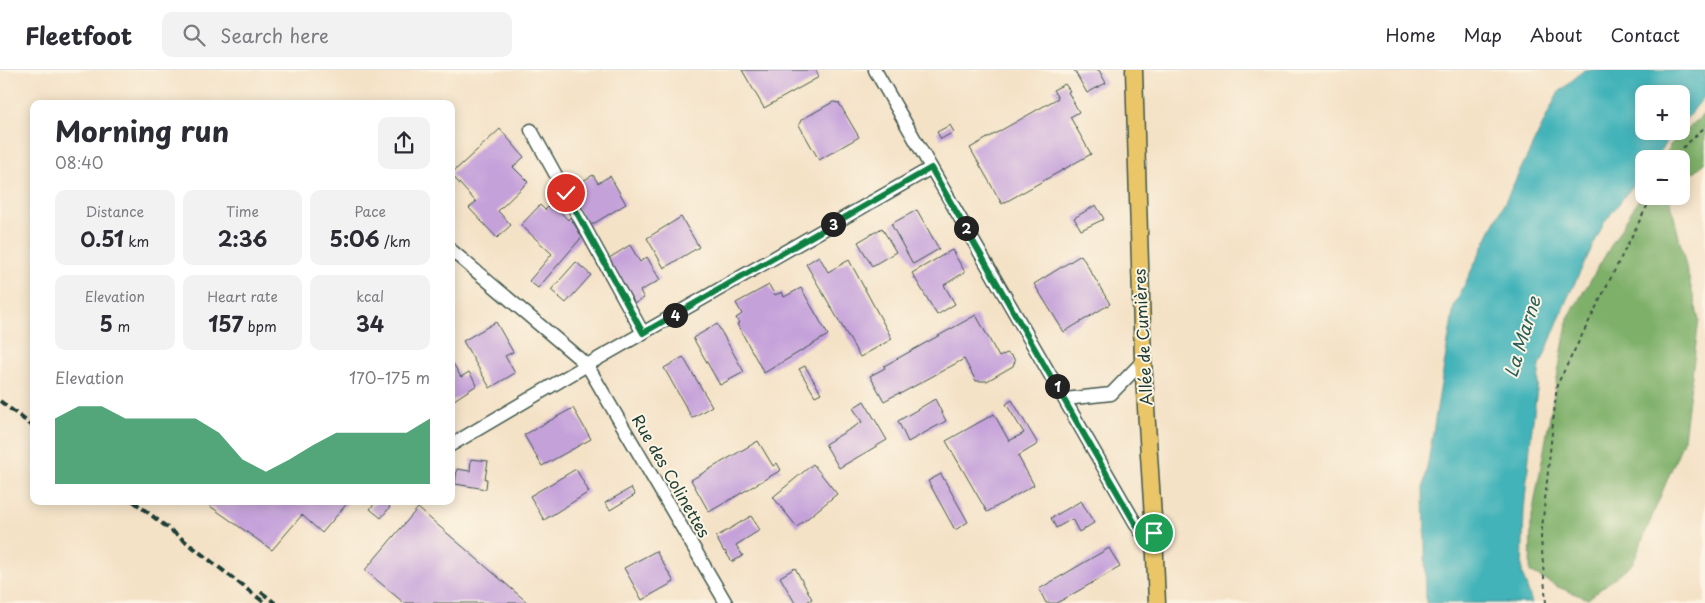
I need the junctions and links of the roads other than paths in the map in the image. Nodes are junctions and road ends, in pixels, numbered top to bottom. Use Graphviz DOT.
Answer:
graph roads {
  1 [pos="875,70"];
  2 [pos="1134,70"];
  3 [pos="531,130"];
  4 [pos="931,168"];
  5 [pos="455,253"];
  6 [pos="643,333"];
  7 [pos="1142,360"];
  8 [pos="587,365"];
  9 [pos="1065,399"];
  10 [pos="455,443"];
  11 [pos="1154,533"];
  12 [pos="726,603"];
  13 [pos="1157,603"];
  1 -- 4 [label="street"];
  2 -- 7 [label="main road, Allée de Cumières"];
  3 -- 6 [label="street"];
  4 -- 6 [label="street"];
  4 -- 9 [label="street"];
  5 -- 8 [label="street, Rue des Colinettes"];
  6 -- 8 [label="street"];
  7 -- 9 [label="street"];
  7 -- 11 [label="main road, Allée de Cumières"];
  8 -- 10 [label="street"];
  8 -- 12 [label="street, Rue des Colinettes"];
  9 -- 11 [label="street"];
  11 -- 13 [label="main road, Allée de Cumières"];
}
